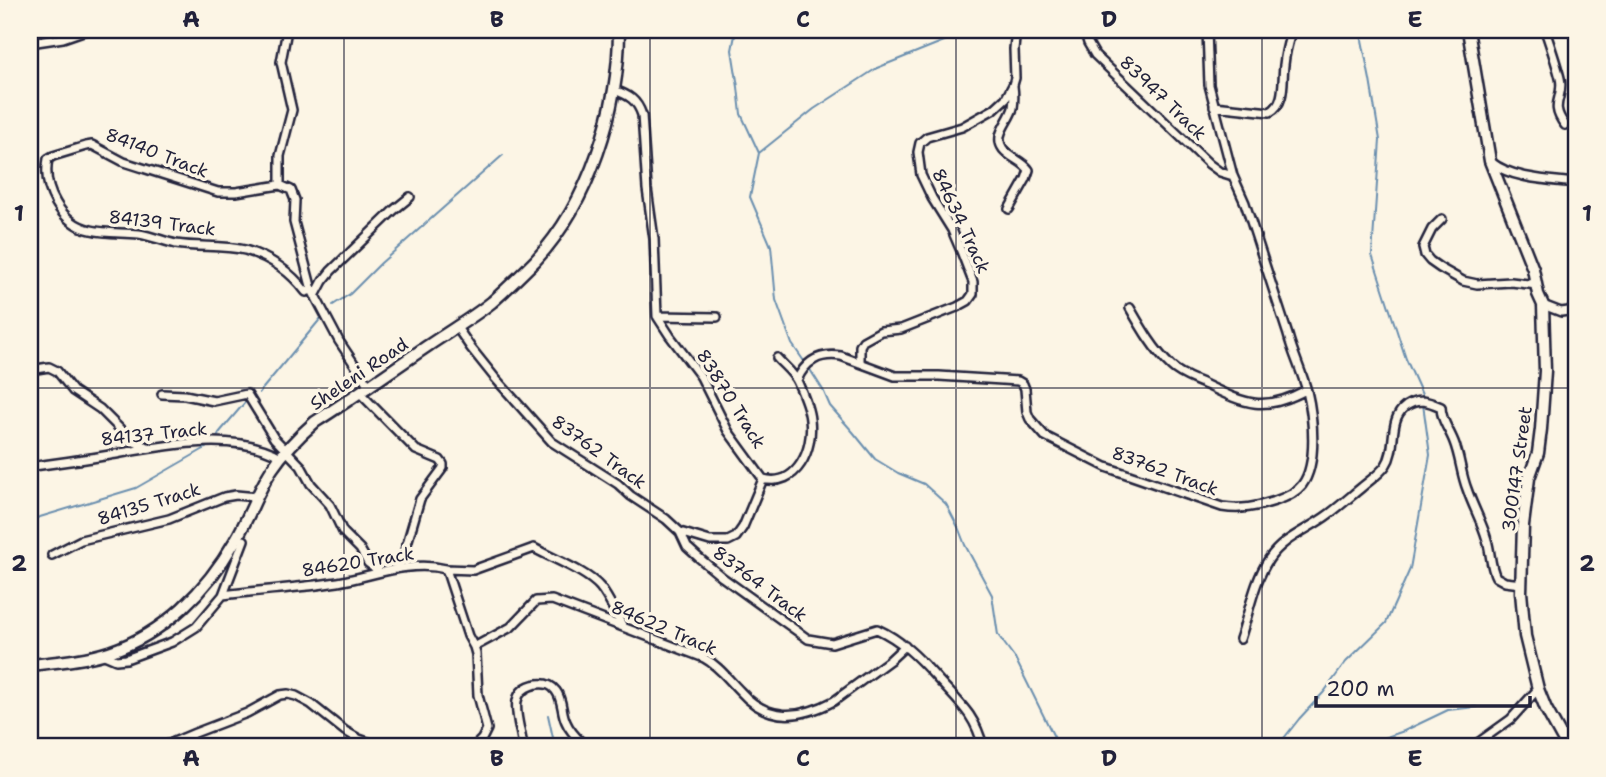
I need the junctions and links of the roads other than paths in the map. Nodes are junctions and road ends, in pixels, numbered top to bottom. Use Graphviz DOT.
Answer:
graph roads {
  1 [pos="86,30"];
  2 [pos="288,30"];
  3 [pos="619,30"];
  4 [pos="1016,30"];
  5 [pos="1084,30"];
  6 [pos="1207,30"];
  7 [pos="1468,30"];
  8 [pos="1545,30"];
  9 [pos="1290,37"];
  10 [pos="30,44"];
  11 [pos="1013,85"];
  12 [pos="614,90"];
  13 [pos="1214,106"];
  14 [pos="1564,125"];
  15 [pos="48,159"];
  16 [pos="1490,161"];
  17 [pos="1233,176"];
  18 [pos="1576,183"];
  19 [pos="280,185"];
  20 [pos="410,197"];
  21 [pos="1009,209"];
  22 [pos="1442,219"];
  23 [pos="1537,285"];
  24 [pos="311,293"];
  25 [pos="1543,305"];
  26 [pos="1130,309"];
  27 [pos="1576,310"];
  28 [pos="657,316"];
  29 [pos="717,317"];
  30 [pos="456,326"];
  31 [pos="776,358"];
  32 [pos="860,363"];
  33 [pos="30,370"];
  34 [pos="797,380"];
  35 [pos="364,390"];
  36 [pos="1306,390"];
  37 [pos="162,394"];
  38 [pos="149,448"];
  39 [pos="284,454"];
  40 [pos="30,467"];
  41 [pos="763,479"];
  42 [pos="257,497"];
  43 [pos="680,532"];
  44 [pos="244,540"];
  45 [pos="52,555"];
  46 [pos="396,569"];
  47 [pos="446,569"];
  48 [pos="380,572"];
  49 [pos="1521,584"];
  50 [pos="223,595"];
  51 [pos="622,625"];
  52 [pos="1240,639"];
  53 [pos="905,646"];
  54 [pos="474,647"];
  55 [pos="102,653"];
  56 [pos="30,665"];
  57 [pos="1538,689"];
  58 [pos="183,738"];
  59 [pos="162,747"];
  60 [pos="190,747"];
  61 [pos="382,747"];
  62 [pos="474,747"];
  63 [pos="523,747"];
  64 [pos="586,747"];
  65 [pos="982,747"];
  66 [pos="1472,747"];
  67 [pos="1567,747"];
  1 -- 10 [label="street"];
  2 -- 19 [label="street"];
  3 -- 12 [label="street, Sheleni Road"];
  4 -- 11 [label="street"];
  5 -- 17 [label="street, 83947 Track"];
  6 -- 13 [label="street, 83762 Track"];
  7 -- 16 [label="street, 300147 Street"];
  8 -- 14 [label="street"];
  9 -- 13 [label="street"];
  11 -- 21 [label="street"];
  11 -- 32 [label="street, 84634 Track"];
  12 -- 28 [label="street"];
  12 -- 30 [label="street, Sheleni Road"];
  13 -- 17 [label="street, 83762 Track"];
  15 -- 19 [label="street, 84140 Track"];
  15 -- 24 [label="street, 84139 Track"];
  16 -- 18 [label="street"];
  16 -- 23 [label="street, 300147 Street"];
  17 -- 36 [label="street, 83762 Track"];
  19 -- 24 [label="street"];
  20 -- 24 [label="street"];
  22 -- 23 [label="street"];
  23 -- 25 [label="street, 300147 Street"];
  24 -- 35 [label="street"];
  25 -- 27 [label="street"];
  25 -- 49 [label="street, 300147 Street"];
  26 -- 36 [label="street"];
  28 -- 29 [label="street"];
  28 -- 41 [label="street, 83870 Track"];
  30 -- 35 [label="street, Sheleni Road"];
  30 -- 43 [label="street, 83762 Track"];
  31 -- 34 [label="street"];
  32 -- 34 [label="street, 83762 Track"];
  32 -- 36 [label="street, 83762 Track"];
  33 -- 38 [label="street"];
  34 -- 41 [label="street"];
  35 -- 39 [label="street, Sheleni Road"];
  35 -- 46 [label="street"];
  37 -- 39 [label="street"];
  38 -- 39 [label="street, 84137 Track"];
  38 -- 40 [label="street, 84137 Track"];
  39 -- 42 [label="street, Sheleni Road"];
  39 -- 48 [label="street"];
  41 -- 43 [label="street, 83762 Track"];
  42 -- 45 [label="street, 84135 Track"];
  42 -- 55 [label="street, Sheleni Road"];
  43 -- 53 [label="street, 83764 Track"];
  44 -- 50 [label="street"];
  46 -- 47 [label="street, 84620 Track"];
  46 -- 48 [label="street, 84620 Track"];
  47 -- 51 [label="street, 84620 Track"];
  47 -- 54 [label="street"];
  48 -- 50 [label="street, 84620 Track"];
  49 -- 52 [label="street"];
  49 -- 57 [label="street, 300147 Street"];
  50 -- 55 [label="street"];
  51 -- 53 [label="street, 84622 Track"];
  51 -- 54 [label="street, 84622 Track"];
  53 -- 65 [label="street, 83764 Track"];
  54 -- 62 [label="street"];
  55 -- 56 [label="street, Sheleni Road"];
  57 -- 66 [label="street"];
  57 -- 67 [label="street, 300147 Street"];
  58 -- 59 [label="street"];
  58 -- 60 [label="street"];
  58 -- 61 [label="street"];
  63 -- 64 [label="street"];
}
